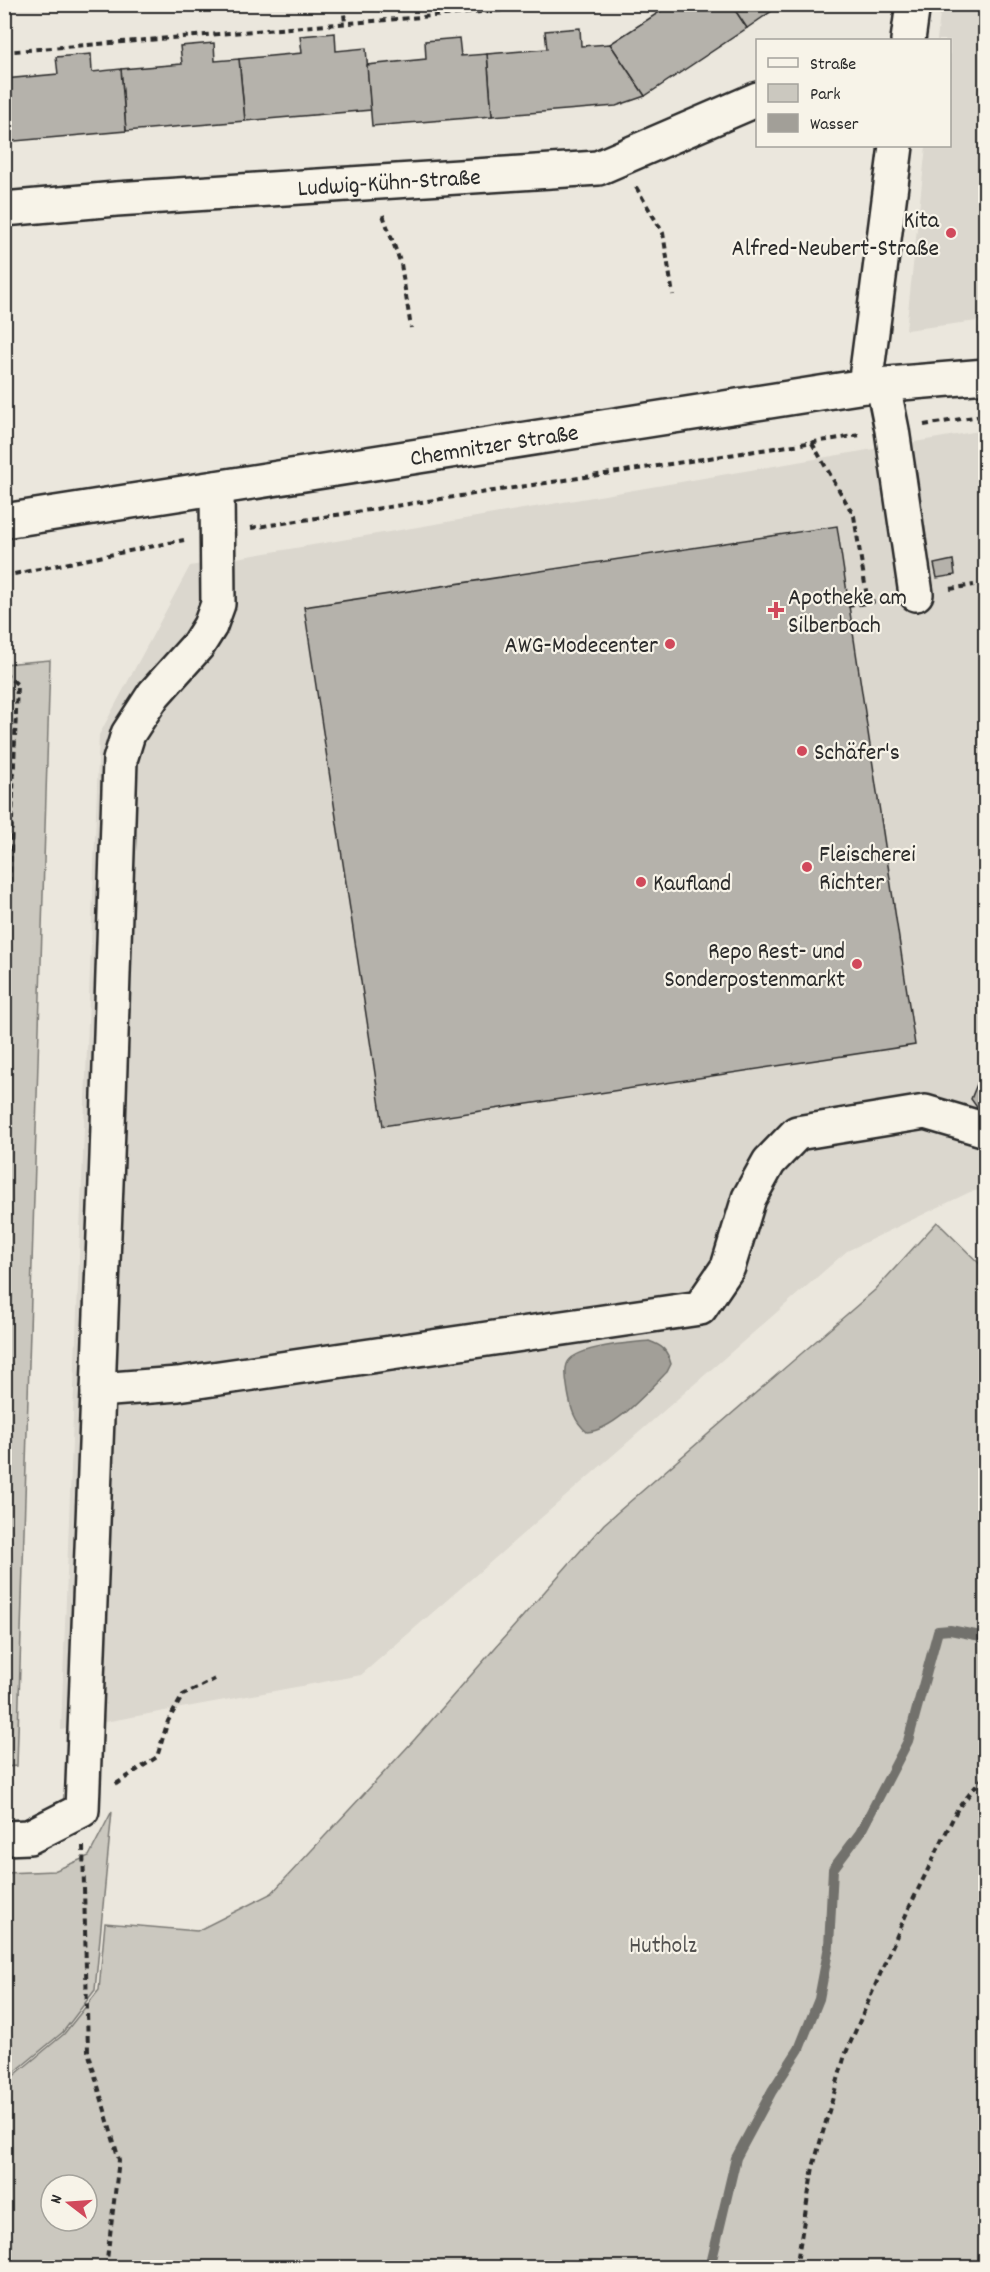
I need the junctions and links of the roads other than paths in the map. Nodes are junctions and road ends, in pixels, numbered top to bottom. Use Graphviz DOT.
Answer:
graph roads {
  1 [pos="913,4"];
  2 [pos="908,39"];
  3 [pos="756,100"];
  4 [pos="896,147"];
  5 [pos="4,209"];
  6 [pos="986,376"];
  7 [pos="874,386"];
  8 [pos="217,488"];
  9 [pos="4,521"];
  10 [pos="916,594"];
  11 [pos="986,1130"];
  12 [pos="98,1390"];
  13 [pos="4,1838"];
  1 -- 2 [label="street"];
  3 -- 5 [label="street, Ludwig-Kühn-Straße"];
  4 -- 7 [label="street"];
  6 -- 7 [label="street, Chemnitzer Straße"];
  7 -- 8 [label="street, Chemnitzer Straße"];
  7 -- 10 [label="street"];
  8 -- 9 [label="street, Chemnitzer Straße"];
  8 -- 12 [label="street"];
  11 -- 12 [label="street"];
  12 -- 13 [label="street"];
}
